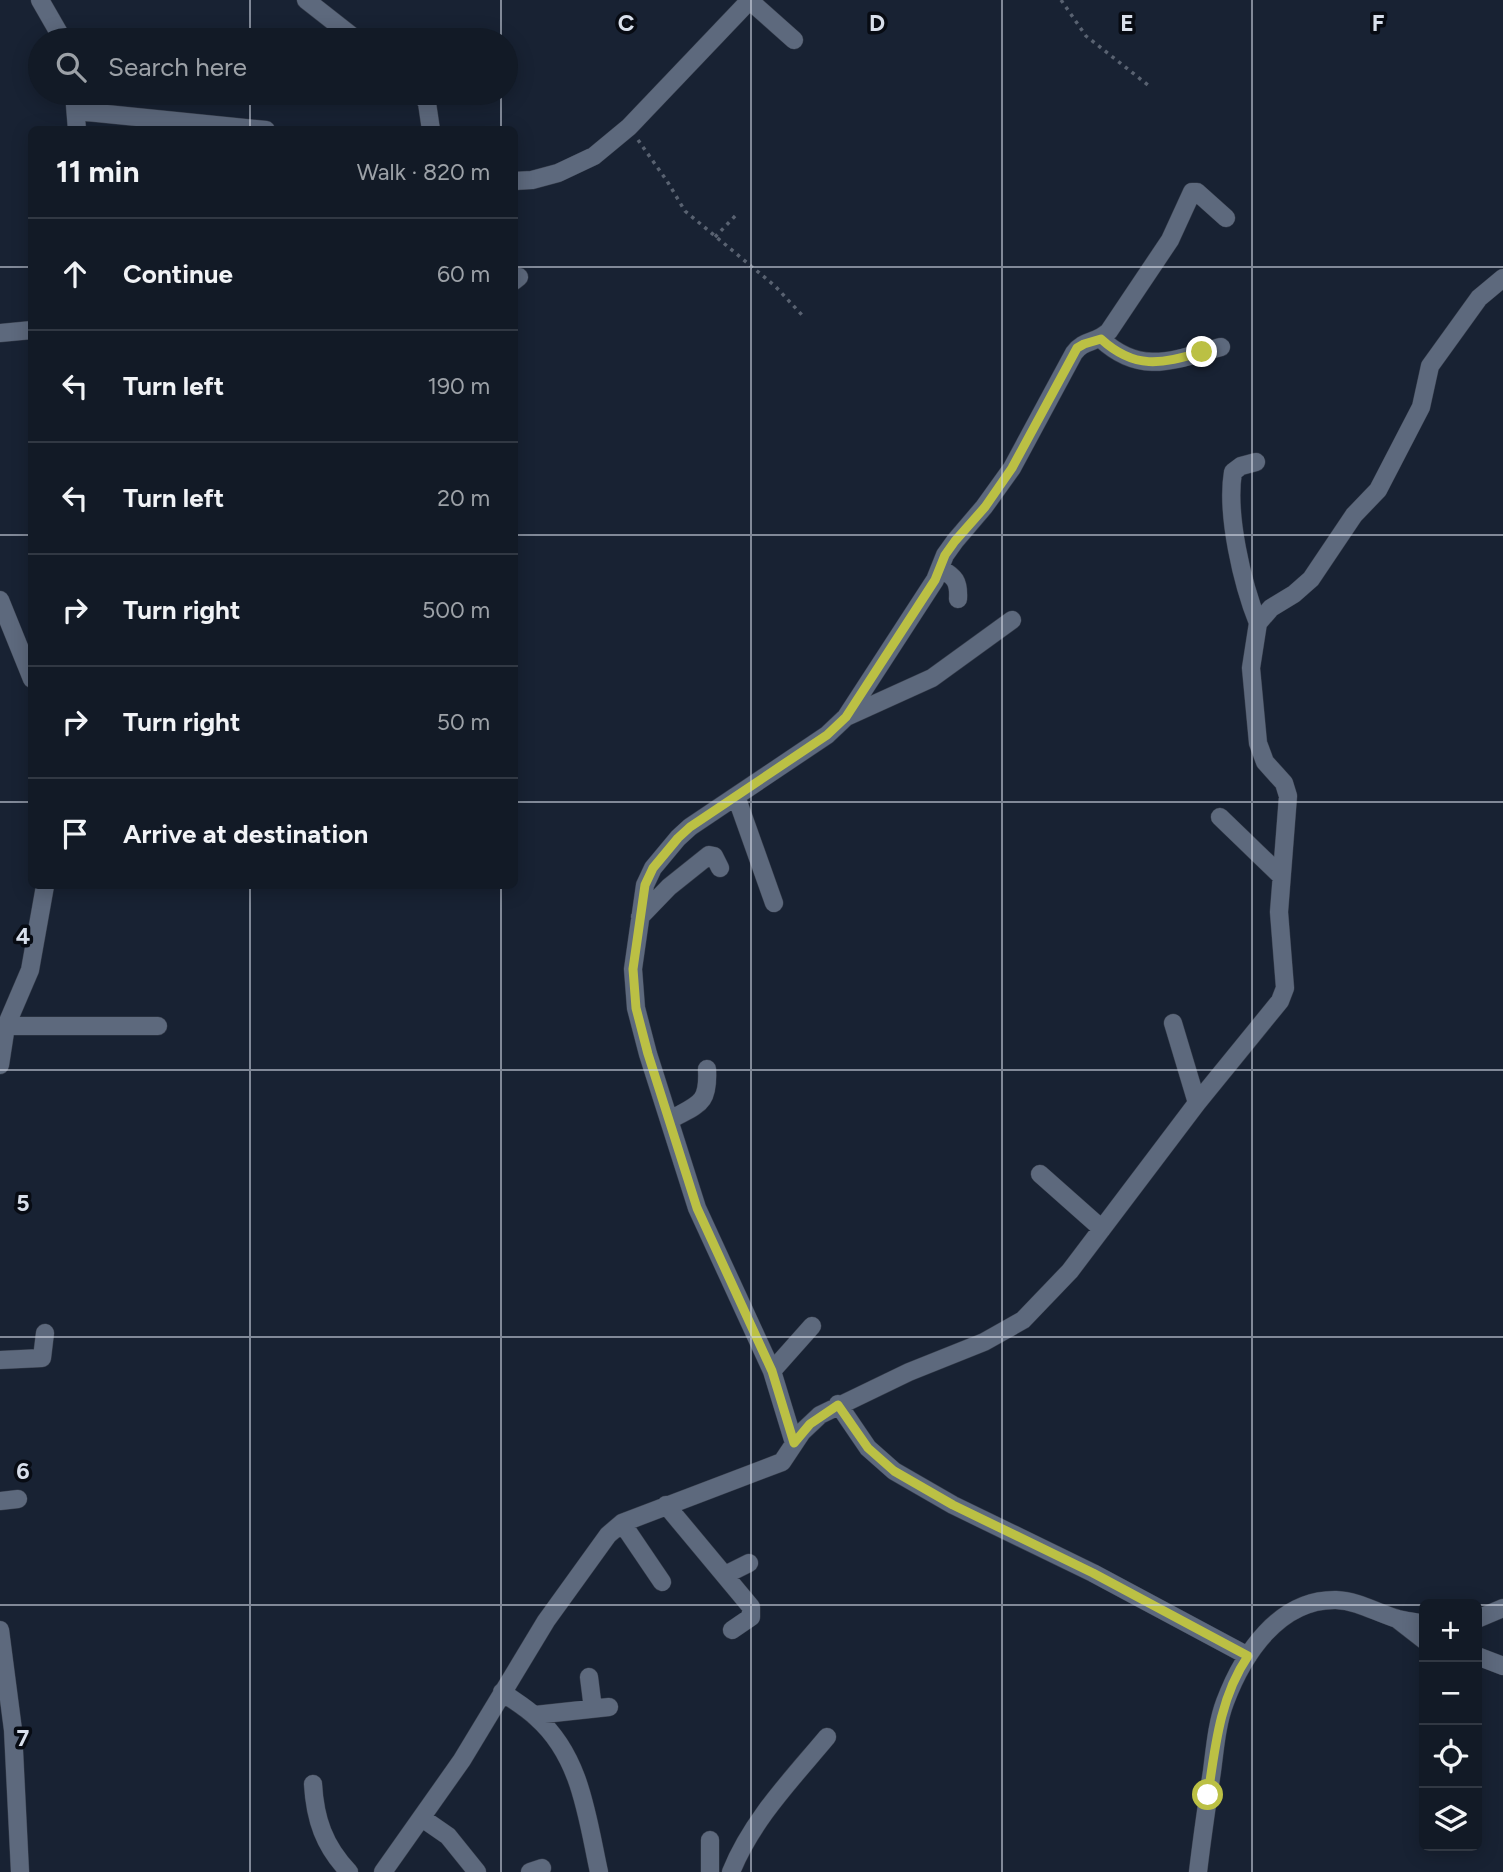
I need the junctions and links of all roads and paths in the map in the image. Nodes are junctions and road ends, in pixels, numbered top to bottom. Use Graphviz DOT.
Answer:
graph roads {
  1 [pos="40,0"];
  2 [pos="306,0"];
  3 [pos="749,0"];
  4 [pos="1061,0"];
  5 [pos="55,28"];
  6 [pos="342,28"];
  7 [pos="794,40"];
  8 [pos="1148,85"];
  9 [pos="76,105"];
  10 [pos="96,105"];
  11 [pos="427,105"];
  12 [pos="77,126"];
  13 [pos="239,126"];
  14 [pos="430,126"];
  15 [pos="629,127"];
  16 [pos="518,181"];
  17 [pos="738,213"];
  18 [pos="1226,218"];
  19 [pos="715,237"];
  20 [pos="1503,279"];
  21 [pos="802,315"];
  22 [pos="28,330"];
  23 [pos="0,334"];
  24 [pos="1101,339"];
  25 [pos="1221,347"];
  26 [pos="1256,462"];
  27 [pos="940,568"];
  28 [pos="958,599"];
  29 [pos="0,600"];
  30 [pos="1012,620"];
  31 [pos="1258,623"];
  32 [pos="28,670"];
  33 [pos="846,717"];
  34 [pos="736,796"];
  35 [pos="1220,817"];
  36 [pos="720,868"];
  37 [pos="1280,875"];
  38 [pos="44,889"];
  39 [pos="774,903"];
  40 [pos="640,917"];
  41 [pos="1172,1023"];
  42 [pos="6,1026"];
  43 [pos="158,1026"];
  44 [pos="0,1065"];
  45 [pos="707,1069"];
  46 [pos="1197,1103"];
  47 [pos="670,1120"];
  48 [pos="1040,1174"];
  49 [pos="1102,1229"];
  50 [pos="811,1326"];
  51 [pos="45,1333"];
  52 [pos="0,1360"];
  53 [pos="772,1371"];
  54 [pos="838,1405"];
  55 [pos="794,1443"];
  56 [pos="666,1505"];
  57 [pos="622,1523"];
  58 [pos="749,1563"];
  59 [pos="725,1575"];
  60 [pos="662,1582"];
  61 [pos="1503,1608"];
  62 [pos="1482,1617"];
  63 [pos="1397,1619"];
  64 [pos="1419,1622"];
  65 [pos="0,1630"];
  66 [pos="732,1630"];
  67 [pos="1419,1636"];
  68 [pos="1248,1656"];
  69 [pos="1482,1658"];
  70 [pos="1503,1666"];
  71 [pos="589,1677"];
  72 [pos="502,1692"];
  73 [pos="535,1715"];
  74 [pos="827,1737"];
  75 [pos="313,1784"];
  76 [pos="422,1818"];
  77 [pos="710,1840"];
  78 [pos="20,1872"];
  79 [pos="349,1872"];
  80 [pos="383,1872"];
  81 [pos="477,1872"];
  82 [pos="598,1872"];
  83 [pos="710,1872"];
  84 [pos="731,1872"];
  85 [pos="1198,1872"];
  1 -- 5 [label="street"];
  2 -- 6 [label="street"];
  3 -- 7 [label="street"];
  3 -- 15 [label="street"];
  4 -- 8 [label="path"];
  9 -- 12 [label="street"];
  10 -- 13 [label="street"];
  11 -- 14 [label="street"];
  15 -- 16 [label="street"];
  15 -- 19 [label="path"];
  17 -- 19 [label="path"];
  18 -- 24 [label="street"];
  19 -- 21 [label="path"];
  20 -- 31 [label="street"];
  22 -- 23 [label="street"];
  24 -- 25 [label="street"];
  24 -- 27 [label="street"];
  26 -- 31 [label="street"];
  27 -- 28 [label="street"];
  27 -- 33 [label="street"];
  29 -- 32 [label="street"];
  30 -- 33 [label="street"];
  31 -- 37 [label="street"];
  33 -- 34 [label="street"];
  34 -- 39 [label="street"];
  34 -- 40 [label="street"];
  35 -- 37 [label="street"];
  36 -- 40 [label="street"];
  37 -- 46 [label="street"];
  38 -- 42 [label="street"];
  40 -- 47 [label="street"];
  41 -- 46 [label="street"];
  42 -- 43 [label="street"];
  42 -- 44 [label="street"];
  45 -- 47 [label="street"];
  46 -- 49 [label="street"];
  47 -- 53 [label="street"];
  48 -- 49 [label="street"];
  49 -- 54 [label="street"];
  50 -- 53 [label="street"];
  51 -- 52 [label="street"];
  53 -- 55 [label="street"];
  54 -- 55 [label="street"];
  54 -- 68 [label="street"];
  55 -- 56 [label="street"];
  56 -- 57 [label="street"];
  56 -- 59 [label="street"];
  57 -- 60 [label="street"];
  57 -- 72 [label="street"];
  58 -- 59 [label="street"];
  59 -- 66 [label="street"];
  61 -- 62 [label="street"];
  63 -- 64 [label="street"];
  63 -- 67 [label="street"];
  63 -- 68 [label="street"];
  65 -- 78 [label="street"];
  68 -- 85 [label="street"];
  69 -- 70 [label="street"];
  71 -- 73 [label="street"];
  72 -- 73 [label="street"];
  72 -- 76 [label="street"];
  73 -- 82 [label="street"];
  74 -- 84 [label="street"];
  75 -- 79 [label="street"];
  76 -- 80 [label="street"];
  76 -- 81 [label="street"];
  77 -- 83 [label="street"];
}
